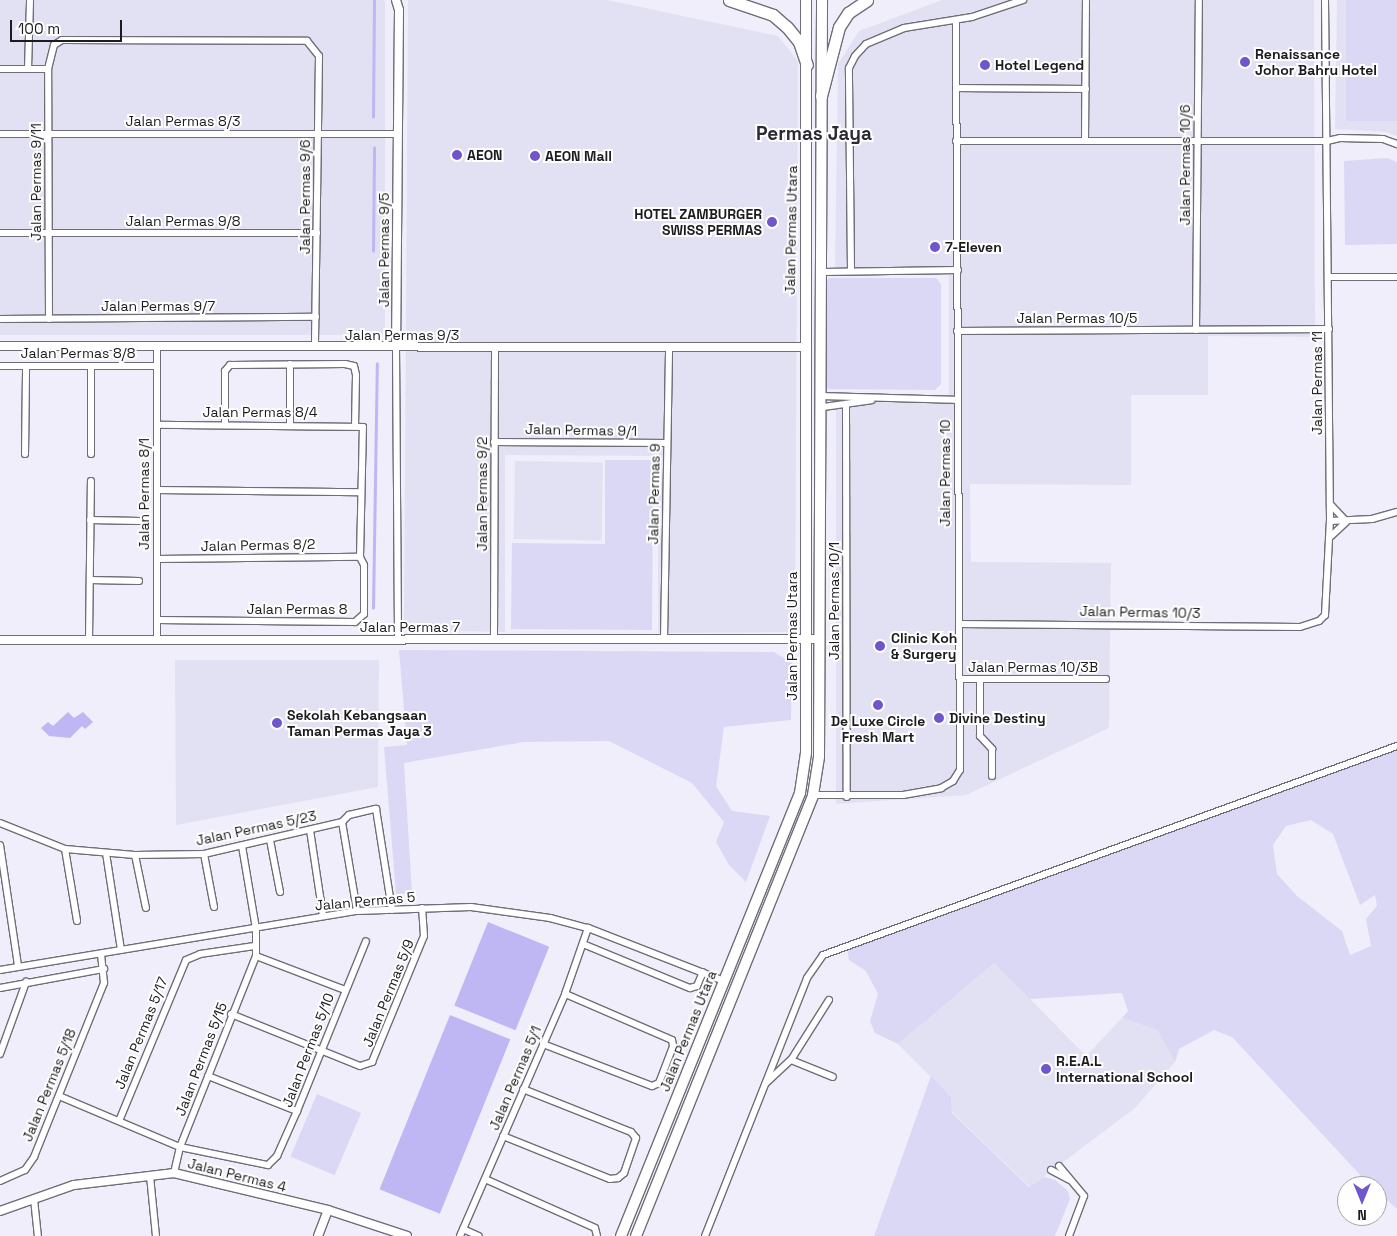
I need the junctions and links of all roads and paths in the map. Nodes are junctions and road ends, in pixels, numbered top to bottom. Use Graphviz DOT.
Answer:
graph roads {
  1 [pos="30,0"];
  2 [pos="396,0"];
  3 [pos="402,0"];
  4 [pos="729,0"];
  5 [pos="806,0"];
  6 [pos="822,0"];
  7 [pos="867,0"];
  8 [pos="1023,0"];
  9 [pos="1086,0"];
  10 [pos="1199,0"];
  11 [pos="1325,0"];
  12 [pos="399,10"];
  13 [pos="956,20"];
  14 [pos="54,45"];
  15 [pos="806,65"];
  16 [pos="0,69"];
  17 [pos="28,69"];
  18 [pos="48,69"];
  19 [pos="956,88"];
  20 [pos="1086,89"];
  21 [pos="821,96"];
  22 [pos="318,133"];
  23 [pos="0,134"];
  24 [pos="49,134"];
  25 [pos="397,134"];
  26 [pos="956,141"];
  27 [pos="1085,141"];
  28 [pos="1198,141"];
  29 [pos="1327,141"];
  30 [pos="1397,144"];
  31 [pos="0,233"];
  32 [pos="49,233"];
  33 [pos="317,233"];
  34 [pos="851,270"];
  35 [pos="958,270"];
  36 [pos="823,272"];
  37 [pos="1330,277"];
  38 [pos="1397,277"];
  39 [pos="316,317"];
  40 [pos="0,319"];
  41 [pos="49,319"];
  42 [pos="1329,329"];
  43 [pos="1196,330"];
  44 [pos="957,331"];
  45 [pos="0,346"];
  46 [pos="157,346"];
  47 [pos="314,347"];
  48 [pos="396,347"];
  49 [pos="804,347"];
  50 [pos="495,348"];
  51 [pos="669,348"];
  52 [pos="290,364"];
  53 [pos="0,366"];
  54 [pos="26,366"];
  55 [pos="92,366"];
  56 [pos="157,366"];
  57 [pos="876,399"];
  58 [pos="958,400"];
  59 [pos="823,401"];
  60 [pos="846,404"];
  61 [pos="157,425"];
  62 [pos="225,425"];
  63 [pos="290,425"];
  64 [pos="355,425"];
  65 [pos="363,427"];
  66 [pos="494,442"];
  67 [pos="667,444"];
  68 [pos="25,454"];
  69 [pos="92,454"];
  70 [pos="91,481"];
  71 [pos="157,490"];
  72 [pos="361,492"];
  73 [pos="1330,503"];
  74 [pos="1397,512"];
  75 [pos="90,520"];
  76 [pos="140,520"];
  77 [pos="820,520"];
  78 [pos="1330,521"];
  79 [pos="1346,521"];
  80 [pos="804,522"];
  81 [pos="1330,538"];
  82 [pos="360,557"];
  83 [pos="157,559"];
  84 [pos="90,580"];
  85 [pos="139,581"];
  86 [pos="157,620"];
  87 [pos="1319,621"];
  88 [pos="959,624"];
  89 [pos="664,639"];
  90 [pos="806,639"];
  91 [pos="820,639"];
  92 [pos="0,640"];
  93 [pos="89,640"];
  94 [pos="398,640"];
  95 [pos="494,640"];
  96 [pos="157,641"];
  97 [pos="960,679"];
  98 [pos="980,679"];
  99 [pos="1106,679"];
  100 [pos="1397,746"];
  101 [pos="992,776"];
  102 [pos="813,795"];
  103 [pos="847,797"];
  104 [pos="342,822"];
  105 [pos="0,823"];
  106 [pos="310,830"];
  107 [pos="270,840"];
  108 [pos="0,845"];
  109 [pos="242,846"];
  110 [pos="65,849"];
  111 [pos="106,853"];
  112 [pos="204,854"];
  113 [pos="136,855"];
  114 [pos="280,892"];
  115 [pos="214,907"];
  116 [pos="146,908"];
  117 [pos="422,908"];
  118 [pos="392,910"];
  119 [pos="357,911"];
  120 [pos="323,916"];
  121 [pos="77,921"];
  122 [pos="588,928"];
  123 [pos="256,929"];
  124 [pos="366,941"];
  125 [pos="583,944"];
  126 [pos="254,946"];
  127 [pos="121,950"];
  128 [pos="101,954"];
  129 [pos="256,956"];
  130 [pos="18,965"];
  131 [pos="104,969"];
  132 [pos="0,970"];
  133 [pos="703,972"];
  134 [pos="724,980"];
  135 [pos="26,982"];
  136 [pos="0,988"];
  137 [pos="344,990"];
  138 [pos="564,994"];
  139 [pos="829,1000"];
  140 [pos="231,1014"];
  141 [pos="543,1044"];
  142 [pos="321,1051"];
  143 [pos="0,1054"];
  144 [pos="791,1060"];
  145 [pos="208,1076"];
  146 [pos="832,1077"];
  147 [pos="765,1084"];
  148 [pos="523,1089"];
  149 [pos="58,1096"];
  150 [pos="298,1111"];
  151 [pos="119,1121"];
  152 [pos="503,1136"];
  153 [pos="180,1147"];
  154 [pos="1059,1166"];
  155 [pos="1051,1170"];
  156 [pos="174,1173"];
  157 [pos="150,1176"];
  158 [pos="485,1178"];
  159 [pos="1070,1180"];
  160 [pos="0,1181"];
  161 [pos="34,1199"];
  162 [pos="328,1210"];
  163 [pos="0,1211"];
  164 [pos="461,1233"];
  165 [pos="597,1234"];
  166 [pos="402,1235"];
  167 [pos="38,1236"];
  168 [pos="156,1236"];
  169 [pos="318,1236"];
  170 [pos="479,1236"];
  171 [pos="621,1236"];
  172 [pos="636,1236"];
  173 [pos="705,1236"];
  174 [pos="1069,1236"];
  1 -- 17 [label="street"];
  2 -- 12 [label="street, Jalan Permas 9/5"];
  3 -- 12 [label="street, Jalan Permas 9/5"];
  4 -- 15 [label="highway"];
  5 -- 15 [label="main road, Jalan Permas Utara"];
  6 -- 21 [label="main road, Jalan Permas Utara"];
  7 -- 21 [label="highway"];
  8 -- 13 [label="street"];
  9 -- 20 [label="street"];
  10 -- 28 [label="street, Jalan Permas 10/6"];
  11 -- 29 [label="street, Jalan Permas 11"];
  12 -- 25 [label="street, Jalan Permas 9/5"];
  13 -- 19 [label="street, Jalan Permas 10"];
  13 -- 34 [label="street"];
  14 -- 18 [label="street, Jalan Permas 9/11"];
  14 -- 22 [label="street, Jalan Permas 9/6"];
  15 -- 49 [label="main road, Jalan Permas Utara"];
  16 -- 17 [label="street"];
  17 -- 18 [label="street"];
  18 -- 24 [label="street, Jalan Permas 9/11"];
  19 -- 20 [label="street"];
  19 -- 26 [label="street, Jalan Permas 10"];
  20 -- 27 [label="street"];
  21 -- 36 [label="main road, Jalan Permas Utara"];
  22 -- 24 [label="street, Jalan Permas 8/3"];
  22 -- 25 [label="street, Jalan Permas 8/3"];
  22 -- 33 [label="street, Jalan Permas 9/6"];
  23 -- 24 [label="street, Jalan Permas 8/3"];
  24 -- 32 [label="street, Jalan Permas 9/11"];
  25 -- 48 [label="street, Jalan Permas 9/5"];
  26 -- 27 [label="street"];
  26 -- 35 [label="street, Jalan Permas 10"];
  27 -- 28 [label="street"];
  28 -- 29 [label="street"];
  28 -- 43 [label="street, Jalan Permas 10/6"];
  29 -- 30 [label="street"];
  29 -- 37 [label="street, Jalan Permas 11"];
  31 -- 32 [label="street, Jalan Permas 9/8"];
  32 -- 33 [label="street, Jalan Permas 9/8"];
  32 -- 41 [label="street, Jalan Permas 9/11"];
  33 -- 39 [label="street, Jalan Permas 9/6"];
  34 -- 35 [label="street"];
  34 -- 36 [label="street"];
  35 -- 44 [label="street, Jalan Permas 10"];
  36 -- 59 [label="main road, Jalan Permas Utara"];
  37 -- 38 [label="street"];
  37 -- 42 [label="street, Jalan Permas 11"];
  39 -- 41 [label="street, Jalan Permas 9/7"];
  39 -- 47 [label="street, Jalan Permas 9/6"];
  40 -- 41 [label="street, Jalan Permas 9/7"];
  42 -- 43 [label="street, Jalan Permas 10/5"];
  42 -- 73 [label="street, Jalan Permas 11"];
  43 -- 44 [label="street, Jalan Permas 10/5"];
  44 -- 58 [label="street, Jalan Permas 10"];
  45 -- 46 [label="street, Jalan Permas 9/3"];
  46 -- 47 [label="street, Jalan Permas 9/3"];
  46 -- 56 [label="street, Jalan Permas 8/1"];
  47 -- 48 [label="street, Jalan Permas 9/3"];
  48 -- 50 [label="street, Jalan Permas 9/3"];
  48 -- 94 [label="street, Jalan Permas 9/5"];
  49 -- 51 [label="street, Jalan Permas 9/3"];
  49 -- 80 [label="main road, Jalan Permas Utara"];
  50 -- 51 [label="street, Jalan Permas 9/3"];
  50 -- 66 [label="street, Jalan Permas 9/2"];
  51 -- 67 [label="street, Jalan Permas 9"];
  52 -- 62 [label="street"];
  52 -- 63 [label="street"];
  52 -- 64 [label="street"];
  53 -- 54 [label="street, Jalan Permas 8/8"];
  54 -- 55 [label="street, Jalan Permas 8/8"];
  54 -- 68 [label="street"];
  55 -- 56 [label="street, Jalan Permas 8/8"];
  55 -- 69 [label="street"];
  56 -- 61 [label="street, Jalan Permas 8/1"];
  57 -- 58 [label="street"];
  57 -- 59 [label="street"];
  57 -- 60 [label="street"];
  58 -- 88 [label="street, Jalan Permas 10"];
  59 -- 60 [label="street"];
  59 -- 77 [label="main road, Jalan Permas Utara"];
  60 -- 103 [label="street, Jalan Permas 10/1"];
  61 -- 62 [label="street, Jalan Permas 8/4"];
  61 -- 71 [label="street, Jalan Permas 8/1"];
  62 -- 63 [label="street, Jalan Permas 8/4"];
  63 -- 64 [label="street, Jalan Permas 8/4"];
  64 -- 65 [label="street, Jalan Permas 8/4"];
  65 -- 72 [label="street, Jalan Permas 8"];
  66 -- 67 [label="street, Jalan Permas 9/1"];
  66 -- 95 [label="street, Jalan Permas 9/2"];
  67 -- 89 [label="street, Jalan Permas 9"];
  70 -- 75 [label="street"];
  71 -- 72 [label="street"];
  71 -- 83 [label="street, Jalan Permas 8/1"];
  72 -- 82 [label="street, Jalan Permas 8"];
  73 -- 78 [label="street, Jalan Permas 11"];
  73 -- 79 [label="street"];
  74 -- 79 [label="street"];
  75 -- 76 [label="street"];
  75 -- 84 [label="street"];
  77 -- 80 [label="main road"];
  77 -- 91 [label="main road, Jalan Permas Utara"];
  78 -- 79 [label="street"];
  78 -- 81 [label="street, Jalan Permas 11"];
  79 -- 81 [label="street"];
  80 -- 90 [label="main road, Jalan Permas Utara"];
  81 -- 87 [label="street, Jalan Permas 11"];
  82 -- 83 [label="street, Jalan Permas 8/2"];
  82 -- 86 [label="street, Jalan Permas 8"];
  83 -- 86 [label="street, Jalan Permas 8/1"];
  84 -- 85 [label="street"];
  84 -- 93 [label="street"];
  86 -- 96 [label="street, Jalan Permas 8/1"];
  87 -- 88 [label="street, Jalan Permas 10/3"];
  88 -- 97 [label="street, Jalan Permas 10"];
  89 -- 90 [label="street, Jalan Permas 7"];
  89 -- 95 [label="street, Jalan Permas 7"];
  90 -- 91 [label="street, Jalan Permas 7"];
  90 -- 134 [label="main road, Jalan Permas Utara"];
  91 -- 102 [label="main road, Jalan Permas Utara"];
  92 -- 93 [label="street, Jalan Permas 7"];
  93 -- 96 [label="street, Jalan Permas 7"];
  94 -- 95 [label="street, Jalan Permas 7"];
  94 -- 96 [label="street, Jalan Permas 7"];
  97 -- 98 [label="street, Jalan Permas 10/3B"];
  97 -- 103 [label="street, Jalan Permas 10"];
  98 -- 99 [label="street, Jalan Permas 10/3B"];
  98 -- 101 [label="street"];
  100 -- 147 [label="street"];
  102 -- 103 [label="street, Jalan Permas 10"];
  102 -- 172 [label="main road, Jalan Permas Utara"];
  104 -- 106 [label="street, Jalan Permas 5/23"];
  104 -- 118 [label="street, Jalan Permas 5/23"];
  104 -- 119 [label="street"];
  105 -- 110 [label="street, Jalan Permas 5/23"];
  106 -- 107 [label="street, Jalan Permas 5/23"];
  106 -- 120 [label="street"];
  107 -- 109 [label="street, Jalan Permas 5/23"];
  107 -- 114 [label="street"];
  108 -- 130 [label="street"];
  109 -- 112 [label="street, Jalan Permas 5/23"];
  109 -- 123 [label="street"];
  110 -- 111 [label="street, Jalan Permas 5/23"];
  110 -- 121 [label="street"];
  111 -- 113 [label="street, Jalan Permas 5/23"];
  111 -- 127 [label="street"];
  112 -- 113 [label="street, Jalan Permas 5/23"];
  112 -- 115 [label="street"];
  113 -- 116 [label="street"];
  117 -- 118 [label="street, Jalan Permas 5"];
  117 -- 122 [label="street, Jalan Permas 5"];
  117 -- 142 [label="street, Jalan Permas 5/9"];
  118 -- 119 [label="street, Jalan Permas 5"];
  119 -- 120 [label="street, Jalan Permas 5"];
  120 -- 123 [label="street, Jalan Permas 5"];
  122 -- 125 [label="street, Jalan Permas 5/1"];
  122 -- 133 [label="street, Jalan Permas 5"];
  123 -- 126 [label="street"];
  123 -- 127 [label="street, Jalan Permas 5"];
  124 -- 137 [label="street, Jalan Permas 5/10"];
  125 -- 133 [label="street"];
  125 -- 138 [label="street, Jalan Permas 5/1"];
  126 -- 129 [label="street"];
  126 -- 151 [label="street, Jalan Permas 5/17"];
  127 -- 128 [label="street, Jalan Permas 5"];
  128 -- 130 [label="street, Jalan Permas 5"];
  128 -- 131 [label="street"];
  129 -- 137 [label="street"];
  129 -- 140 [label="street, Jalan Permas 5/15"];
  130 -- 132 [label="street, Jalan Permas 5"];
  131 -- 135 [label="street"];
  131 -- 149 [label="street, Jalan Permas 5/18"];
  133 -- 134 [label="street, Jalan Permas 5"];
  134 -- 171 [label="main road, Jalan Permas Utara"];
  135 -- 136 [label="street"];
  135 -- 143 [label="street"];
  137 -- 142 [label="street, Jalan Permas 5/10"];
  138 -- 141 [label="street, Jalan Permas 5/1"];
  138 -- 141 [label="street"];
  139 -- 144 [label="street"];
  140 -- 142 [label="street, Jalan Permas 5/9"];
  140 -- 145 [label="street, Jalan Permas 5/15"];
  141 -- 148 [label="street, Jalan Permas 5/1"];
  142 -- 150 [label="street, Jalan Permas 5/10"];
  144 -- 146 [label="street"];
  144 -- 147 [label="street"];
  145 -- 150 [label="street"];
  145 -- 153 [label="street, Jalan Permas 5/15"];
  147 -- 173 [label="street"];
  148 -- 152 [label="street, Jalan Permas 5/1"];
  148 -- 152 [label="street"];
  149 -- 151 [label="street"];
  149 -- 160 [label="street, Jalan Permas 5/18"];
  150 -- 153 [label="street, Jalan Permas 5/10"];
  151 -- 153 [label="street"];
  152 -- 158 [label="street, Jalan Permas 5/1"];
  153 -- 156 [label="street, Jalan Permas 5/15"];
  154 -- 159 [label="street"];
  155 -- 159 [label="street"];
  156 -- 157 [label="street, Jalan Permas 4"];
  156 -- 162 [label="street, Jalan Permas 4"];
  157 -- 161 [label="street, Jalan Permas 4"];
  157 -- 168 [label="street"];
  158 -- 164 [label="street, Jalan Permas 5/1"];
  158 -- 165 [label="street"];
  159 -- 174 [label="street"];
  161 -- 163 [label="street, Jalan Permas 4"];
  161 -- 167 [label="street"];
  162 -- 166 [label="street, Jalan Permas 4"];
  162 -- 169 [label="street"];
  164 -- 170 [label="street"];
}
